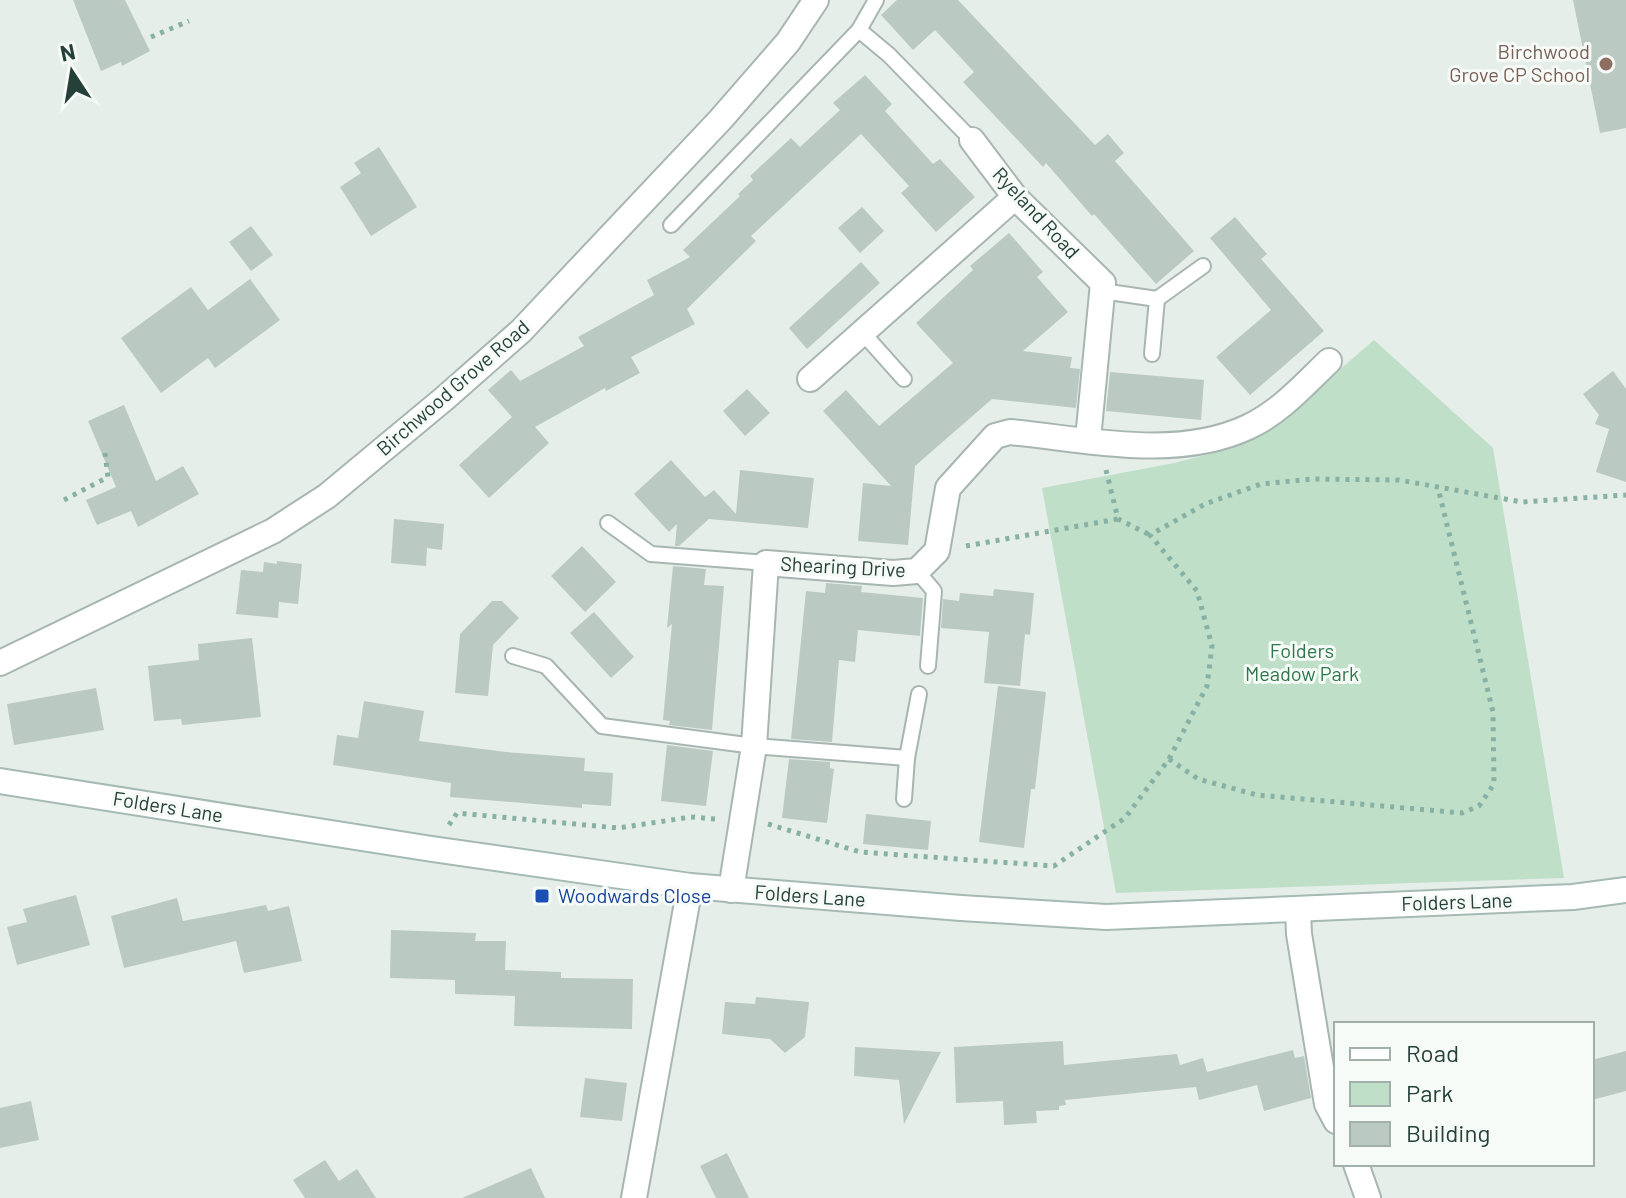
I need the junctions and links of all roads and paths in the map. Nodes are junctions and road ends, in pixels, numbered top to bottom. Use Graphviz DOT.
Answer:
graph roads {
  1 [pos="816,0"];
  2 [pos="876,0"];
  3 [pos="189,21"];
  4 [pos="859,30"];
  5 [pos="151,37"];
  6 [pos="972,140"];
  7 [pos="1015,197"];
  8 [pos="671,225"];
  9 [pos="1203,266"];
  10 [pos="1102,291"];
  11 [pos="1157,299"];
  12 [pos="862,332"];
  13 [pos="1152,354"];
  14 [pos="1329,361"];
  15 [pos="810,379"];
  16 [pos="904,379"];
  17 [pos="1097,440"];
  18 [pos="105,453"];
  19 [pos="1438,488"];
  20 [pos="1626,495"];
  21 [pos="64,500"];
  22 [pos="1118,519"];
  23 [pos="608,523"];
  24 [pos="1150,535"];
  25 [pos="937,551"];
  26 [pos="766,563"];
  27 [pos="917,571"];
  28 [pos="513,656"];
  29 [pos="0,663"];
  30 [pos="928,666"];
  31 [pos="919,694"];
  32 [pos="754,746"];
  33 [pos="907,758"];
  34 [pos="1169,759"];
  35 [pos="0,781"];
  36 [pos="904,799"];
  37 [pos="742,821"];
  38 [pos="432,849"];
  39 [pos="690,886"];
  40 [pos="731,890"];
  41 [pos="1626,890"];
  42 [pos="1298,909"];
  43 [pos="1334,1117"];
  44 [pos="1357,1166"];
  45 [pos="634,1198"];
  46 [pos="1368,1198"];
  1 -- 29 [label="street, Birchwood Grove Road"];
  2 -- 4 [label="lane"];
  3 -- 5 [label="path"];
  4 -- 6 [label="lane, Ryeland Road"];
  4 -- 8 [label="lane"];
  6 -- 7 [label="street, Ryeland Road"];
  7 -- 10 [label="street, Ryeland Road"];
  7 -- 12 [label="street"];
  9 -- 11 [label="lane"];
  10 -- 11 [label="lane"];
  10 -- 17 [label="street"];
  11 -- 13 [label="lane"];
  12 -- 15 [label="street"];
  12 -- 16 [label="lane"];
  14 -- 17 [label="street"];
  17 -- 22 [label="path"];
  17 -- 25 [label="street"];
  18 -- 21 [label="path"];
  19 -- 20 [label="path"];
  19 -- 24 [label="path"];
  19 -- 34 [label="path"];
  22 -- 24 [label="path"];
  22 -- 25 [label="path"];
  23 -- 26 [label="lane"];
  24 -- 34 [label="path"];
  25 -- 27 [label="street, Shearing Drive"];
  26 -- 27 [label="street, Shearing Drive"];
  26 -- 32 [label="street, Shearing Drive"];
  27 -- 30 [label="lane"];
  28 -- 32 [label="lane"];
  31 -- 33 [label="lane"];
  32 -- 33 [label="lane"];
  32 -- 37 [label="street, Shearing Drive"];
  33 -- 36 [label="lane"];
  34 -- 37 [label="path"];
  35 -- 38 [label="street, Folders Lane"];
  37 -- 38 [label="path"];
  37 -- 40 [label="street, Shearing Drive"];
  38 -- 39 [label="street, Folders Lane"];
  39 -- 40 [label="street, Folders Lane"];
  39 -- 45 [label="street"];
  40 -- 42 [label="street, Folders Lane"];
  41 -- 42 [label="street, Folders Lane"];
  42 -- 43 [label="street"];
  44 -- 46 [label="street"];
}
